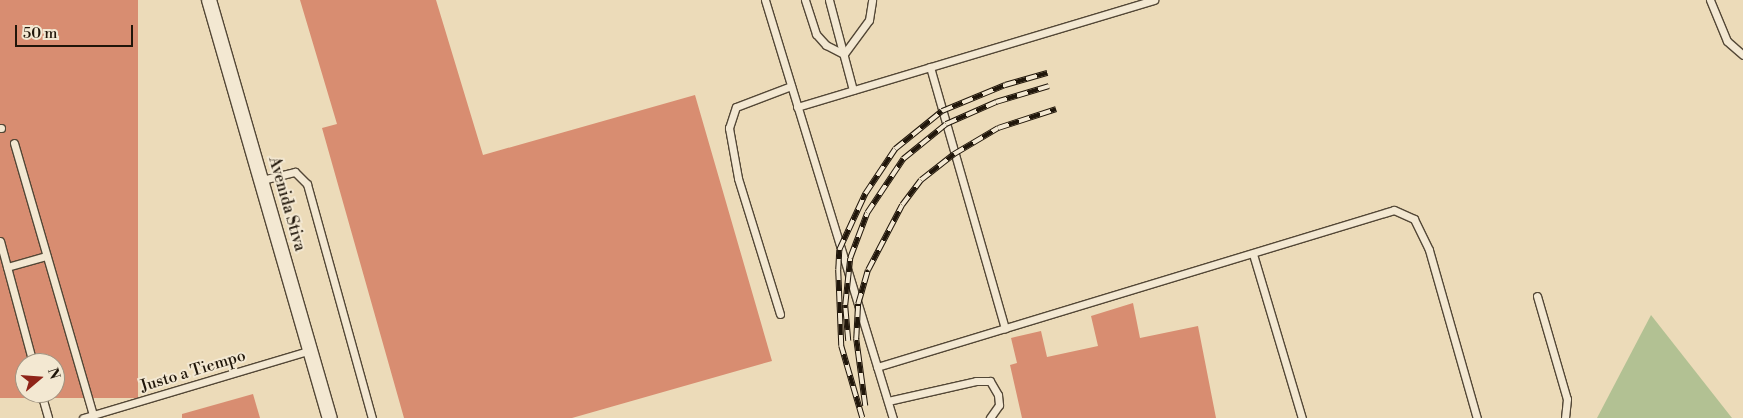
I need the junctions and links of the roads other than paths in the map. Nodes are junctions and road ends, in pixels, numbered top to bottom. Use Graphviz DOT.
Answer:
graph roads {
  1 [pos="209,0"];
  2 [pos="765,0"];
  3 [pos="805,0"];
  4 [pos="830,0"];
  5 [pos="872,0"];
  6 [pos="1154,0"];
  7 [pos="1710,0"];
  8 [pos="844,54"];
  9 [pos="1743,55"];
  10 [pos="930,67"];
  11 [pos="791,86"];
  12 [pos="852,90"];
  13 [pos="797,107"];
  14 [pos="14,143"];
  15 [pos="262,180"];
  16 [pos="0,241"];
  17 [pos="1253,254"];
  18 [pos="46,256"];
  19 [pos="7,267"];
  20 [pos="1537,296"];
  21 [pos="780,314"];
  22 [pos="1005,328"];
  23 [pos="312,350"];
  24 [pos="30,353"];
  25 [pos="877,366"];
  26 [pos="888,401"];
  27 [pos="44,403"];
  28 [pos="93,415"];
  29 [pos="48,418"];
  30 [pos="83,418"];
  31 [pos="330,418"];
  32 [pos="372,418"];
  33 [pos="893,418"];
  34 [pos="990,418"];
  35 [pos="1302,418"];
  36 [pos="1478,418"];
  37 [pos="1564,418"];
  1 -- 15 [label="street, Avenida Stiva"];
  2 -- 11 [label="lane"];
  3 -- 8 [label="lane"];
  4 -- 8 [label="lane"];
  5 -- 8 [label="lane"];
  6 -- 10 [label="lane"];
  7 -- 9 [label="lane"];
  8 -- 12 [label="lane"];
  10 -- 12 [label="lane"];
  10 -- 22 [label="lane"];
  11 -- 13 [label="lane"];
  11 -- 21 [label="lane"];
  12 -- 13 [label="lane"];
  13 -- 25 [label="lane"];
  14 -- 18 [label="lane"];
  15 -- 23 [label="street, Avenida Stiva"];
  15 -- 32 [label="lane"];
  16 -- 19 [label="lane"];
  17 -- 22 [label="lane"];
  17 -- 35 [label="lane"];
  17 -- 36 [label="lane"];
  18 -- 19 [label="lane"];
  18 -- 28 [label="lane"];
  19 -- 24 [label="lane"];
  20 -- 37 [label="lane"];
  22 -- 25 [label="lane"];
  23 -- 28 [label="lane, Justo a Tiempo"];
  23 -- 31 [label="street, Avenida Stiva"];
  25 -- 26 [label="lane"];
  26 -- 33 [label="lane"];
  26 -- 34 [label="lane"];
  27 -- 29 [label="lane"];
  28 -- 30 [label="lane, Justo a Tiempo"];
}
